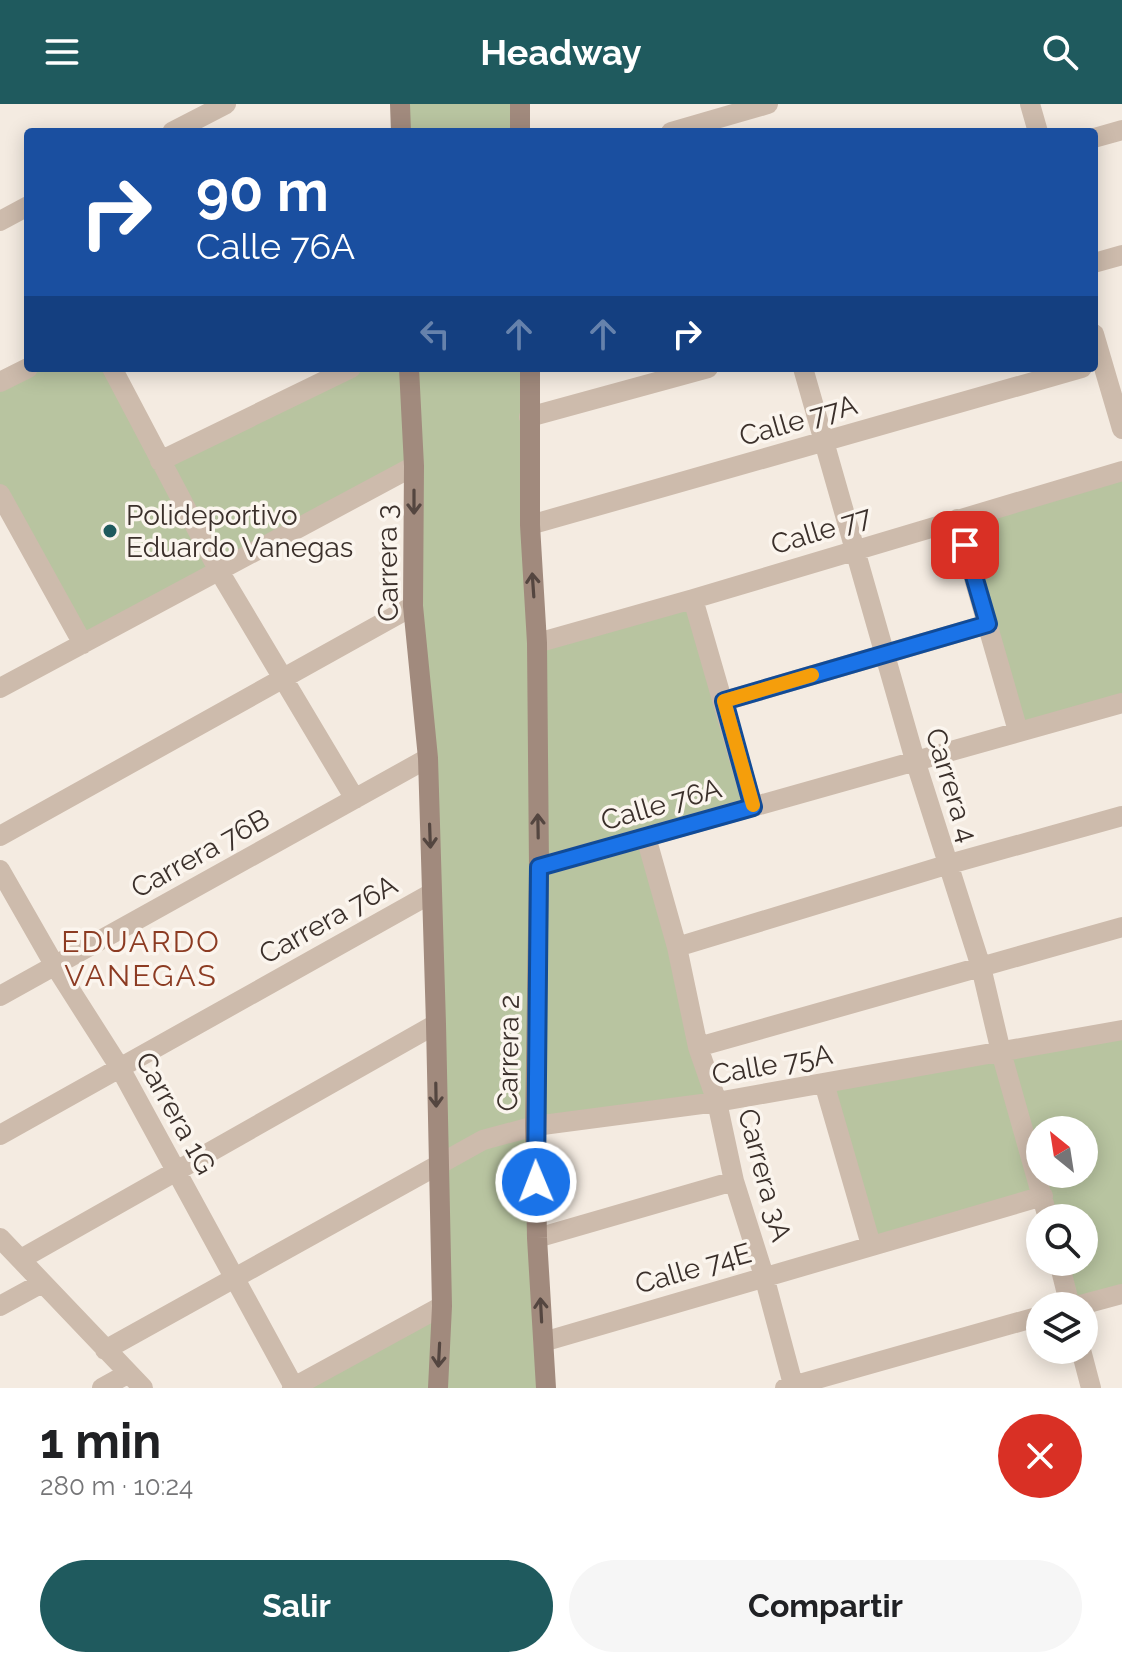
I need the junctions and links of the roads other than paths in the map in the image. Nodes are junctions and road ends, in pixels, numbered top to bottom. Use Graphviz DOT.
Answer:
graph roads {
  1 [pos="226,104"];
  2 [pos="400,104"];
  3 [pos="520,104"];
  4 [pos="768,104"];
  5 [pos="1030,104"];
  6 [pos="731,117"];
  7 [pos="180,128"];
  8 [pos="401,128"];
  9 [pos="520,128"];
  10 [pos="687,128"];
  11 [pos="1037,128"];
  12 [pos="1122,130"];
  13 [pos="1098,137"];
  14 [pos="24,209"];
  15 [pos="0,221"];
  16 [pos="1122,255"];
  17 [pos="1098,262"];
  18 [pos="1100,363"];
  19 [pos="24,370"];
  20 [pos="114,372"];
  21 [pos="343,372"];
  22 [pos="409,372"];
  23 [pos="530,372"];
  24 [pos="693,372"];
  25 [pos="804,372"];
  26 [pos="1069,372"];
  27 [pos="0,382"];
  28 [pos="529,417"];
  29 [pos="1122,429"];
  30 [pos="824,443"];
  31 [pos="160,461"];
  32 [pos="414,466"];
  33 [pos="1122,471"];
  34 [pos="0,494"];
  35 [pos="957,519"];
  36 [pos="530,525"];
  37 [pos="8,528"];
  38 [pos="854,549"];
  39 [pos="219,571"];
  40 [pos="693,599"];
  41 [pos="413,606"];
  42 [pos="988,624"];
  43 [pos="537,643"];
  44 [pos="83,644"];
  45 [pos="884,654"];
  46 [pos="283,679"];
  47 [pos="0,688"];
  48 [pos="724,701"];
  49 [pos="1122,703"];
  50 [pos="1018,731"];
  51 [pos="428,758"];
  52 [pos="915,760"];
  53 [pos="355,799"];
  54 [pos="753,807"];
  55 [pos="1122,816"];
  56 [pos="0,836"];
  57 [pos="646,837"];
  58 [pos="946,865"];
  59 [pos="539,867"];
  60 [pos="0,870"];
  61 [pos="432,893"];
  62 [pos="1122,927"];
  63 [pos="677,947"];
  64 [pos="55,966"];
  65 [pos="981,967"];
  66 [pos="0,996"];
  67 [pos="436,1024"];
  68 [pos="1122,1030"];
  69 [pos="698,1047"];
  70 [pos="1001,1052"];
  71 [pos="120,1068"];
  72 [pos="824,1083"];
  73 [pos="717,1102"];
  74 [pos="535,1126"];
  75 [pos="0,1135"];
  76 [pos="437,1164"];
  77 [pos="177,1171"];
  78 [pos="734,1181"];
  79 [pos="1043,1196"];
  80 [pos="1045,1204"];
  81 [pos="0,1238"];
  82 [pos="537,1238"];
  83 [pos="871,1245"];
  84 [pos="21,1259"];
  85 [pos="764,1276"];
  86 [pos="233,1278"];
  87 [pos="42,1283"];
  88 [pos="1122,1294"];
  89 [pos="1098,1300"];
  90 [pos="0,1306"];
  91 [pos="442,1306"];
  92 [pos="1026,1320"];
  93 [pos="543,1342"];
  94 [pos="105,1350"];
  95 [pos="1085,1364"];
  96 [pos="136,1380"];
  97 [pos="293,1387"];
  98 [pos="791,1387"];
  99 [pos="102,1388"];
  100 [pos="438,1388"];
  101 [pos="546,1388"];
  102 [pos="1091,1388"];
  1 -- 7 [label="street"];
  2 -- 8 [label="main road"];
  3 -- 9 [label="main road"];
  4 -- 6 [label="street"];
  5 -- 11 [label="street"];
  6 -- 10 [label="street"];
  12 -- 13 [label="street"];
  14 -- 15 [label="street"];
  16 -- 17 [label="street"];
  18 -- 29 [label="street"];
  19 -- 27 [label="street"];
  20 -- 31 [label="street"];
  21 -- 31 [label="street"];
  22 -- 32 [label="main road, Carrera 3"];
  23 -- 28 [label="main road"];
  24 -- 28 [label="street"];
  25 -- 30 [label="street, Carrera 4"];
  26 -- 30 [label="street, Calle 77A"];
  28 -- 36 [label="main road"];
  30 -- 36 [label="street, Calle 77A"];
  30 -- 38 [label="street, Carrera 4"];
  31 -- 39 [label="street"];
  32 -- 39 [label="street"];
  32 -- 41 [label="main road, Carrera 3, one-way"];
  33 -- 35 [label="street, Calle 77"];
  34 -- 37 [label="street"];
  35 -- 38 [label="street, Calle 77"];
  35 -- 42 [label="street"];
  43 -- 36 [label="main road, one-way"];
  37 -- 44 [label="street"];
  38 -- 40 [label="street, Calle 77"];
  38 -- 45 [label="street, Carrera 4"];
  39 -- 44 [label="street"];
  39 -- 46 [label="street"];
  40 -- 43 [label="street, Calle 77"];
  40 -- 48 [label="street"];
  41 -- 46 [label="street"];
  41 -- 51 [label="main road, Carrera 3"];
  42 -- 45 [label="street"];
  42 -- 50 [label="street"];
  59 -- 43 [label="main road, Carrera 2, one-way"];
  44 -- 47 [label="street"];
  45 -- 48 [label="street"];
  45 -- 52 [label="street, Carrera 4"];
  46 -- 53 [label="street"];
  46 -- 56 [label="street"];
  48 -- 54 [label="street"];
  49 -- 50 [label="street, Calle 76A"];
  50 -- 52 [label="street, Calle 76A"];
  51 -- 53 [label="street, Carrera 76B"];
  51 -- 61 [label="main road, one-way"];
  52 -- 54 [label="street, Calle 76A"];
  52 -- 58 [label="street, Carrera 4"];
  53 -- 64 [label="street, Carrera 76B"];
  54 -- 57 [label="street, Calle 76A"];
  55 -- 58 [label="street"];
  57 -- 59 [label="street, Calle 76A"];
  57 -- 63 [label="street, Carrera 3A"];
  58 -- 63 [label="street"];
  58 -- 65 [label="street, Carrera 4"];
  59 -- 74 [label="main road, Carrera 2"];
  60 -- 64 [label="street, Carrera 1G"];
  61 -- 67 [label="main road"];
  61 -- 71 [label="street, Carrera 76A"];
  62 -- 65 [label="street"];
  63 -- 69 [label="street, Carrera 3A"];
  64 -- 66 [label="street, Carrera 76B"];
  64 -- 71 [label="street, Carrera 1G"];
  65 -- 69 [label="street"];
  65 -- 70 [label="street, Carrera 4"];
  67 -- 76 [label="main road, one-way"];
  67 -- 77 [label="street"];
  68 -- 70 [label="street, Calle 75A"];
  69 -- 73 [label="street, Carrera 3A"];
  70 -- 72 [label="street, Calle 75A"];
  70 -- 79 [label="street, Carrera 4"];
  71 -- 75 [label="street, Carrera 76A"];
  71 -- 77 [label="street, Carrera 1G"];
  72 -- 73 [label="street, Calle 75A"];
  72 -- 83 [label="street"];
  73 -- 74 [label="street, Calle 75A"];
  73 -- 78 [label="street, Carrera 3A"];
  74 -- 76 [label="street, Calle 75A"];
  74 -- 82 [label="main road, Carrera 2"];
  76 -- 86 [label="street, Calle 75A"];
  76 -- 91 [label="main road"];
  77 -- 84 [label="street"];
  77 -- 86 [label="street, Carrera 1G"];
  78 -- 82 [label="street"];
  78 -- 85 [label="street, Carrera 3A"];
  79 -- 80 [label="street, Carrera 4"];
  79 -- 83 [label="street, Calle 74E"];
  81 -- 84 [label="street"];
  93 -- 82 [label="main road, Carrera 2, one-way"];
  83 -- 85 [label="street, Calle 74E"];
  84 -- 87 [label="street"];
  85 -- 93 [label="street, Calle 74E"];
  85 -- 98 [label="street, Carrera 3A"];
  86 -- 94 [label="street, Calle 75A"];
  86 -- 97 [label="street, Carrera 1G"];
  87 -- 90 [label="street"];
  87 -- 94 [label="street"];
  88 -- 89 [label="street"];
  91 -- 97 [label="street"];
  91 -- 100 [label="main road, one-way"];
  92 -- 98 [label="street"];
  93 -- 101 [label="main road, Carrera 2"];
  94 -- 96 [label="street"];
  95 -- 102 [label="street"];
  96 -- 99 [label="street"];
}
